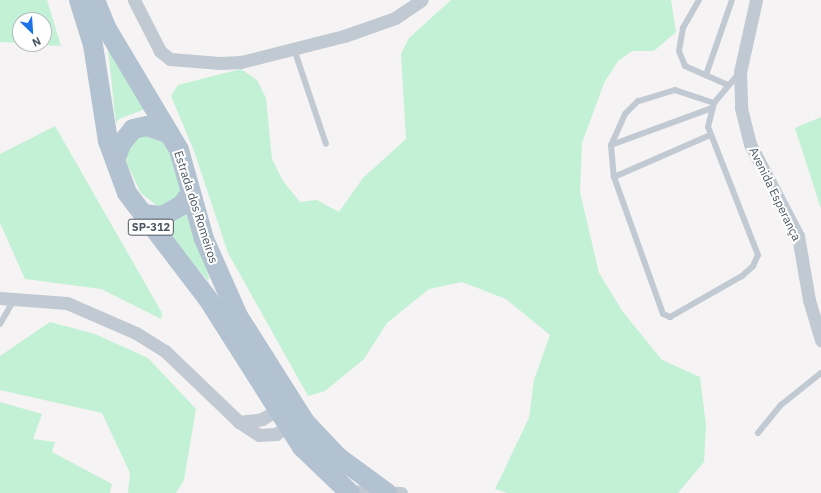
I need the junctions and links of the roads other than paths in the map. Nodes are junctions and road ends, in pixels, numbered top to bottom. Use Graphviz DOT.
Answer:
graph roads {
  1 [pos="79,0"];
  2 [pos="95,0"];
  3 [pos="134,0"];
  4 [pos="699,0"];
  5 [pos="732,0"];
  6 [pos="756,0"];
  7 [pos="413,2"];
  8 [pos="294,49"];
  9 [pos="740,72"];
  10 [pos="706,75"];
  11 [pos="728,84"];
  12 [pos="713,106"];
  13 [pos="170,134"];
  14 [pos="710,134"];
  15 [pos="326,144"];
  16 [pos="611,145"];
  17 [pos="115,160"];
  18 [pos="614,177"];
  19 [pos="190,194"];
  20 [pos="143,214"];
  21 [pos="0,298"];
  22 [pos="16,298"];
  23 [pos="0,324"];
  24 [pos="821,340"];
  25 [pos="821,373"];
  26 [pos="288,413"];
  27 [pos="240,422"];
  28 [pos="758,433"];
  29 [pos="348,492"];
  30 [pos="390,492"];
  1 -- 17 [label="main road, Estrada dos Romeiros / SP-312"];
  2 -- 13 [label="main road, Estrada dos Romeiros / SP-312"];
  3 -- 8 [label="street"];
  4 -- 10 [label="lane"];
  5 -- 10 [label="lane"];
  6 -- 9 [label="street, Avenida Esperança"];
  7 -- 8 [label="street"];
  8 -- 15 [label="lane"];
  9 -- 11 [label="lane"];
  9 -- 24 [label="street, Avenida Esperança"];
  10 -- 11 [label="lane"];
  11 -- 12 [label="lane"];
  12 -- 14 [label="lane"];
  12 -- 16 [label="lane"];
  12 -- 16 [label="lane"];
  13 -- 17 [label="main road"];
  13 -- 19 [label="main road, Estrada dos Romeiros / SP-312"];
  14 -- 18 [label="lane"];
  14 -- 18 [label="lane"];
  16 -- 18 [label="lane"];
  17 -- 20 [label="main road, Estrada dos Romeiros / SP-312"];
  19 -- 20 [label="main road"];
  19 -- 26 [label="main road, Estrada dos Romeiros / SP-312"];
  20 -- 26 [label="main road, Estrada dos Romeiros / SP-312"];
  21 -- 22 [label="street"];
  22 -- 23 [label="lane"];
  22 -- 27 [label="street"];
  25 -- 28 [label="lane"];
  26 -- 27 [label="street"];
  26 -- 27 [label="street"];
  26 -- 29 [label="main road, Estrada dos Romeiros / SP-312"];
  26 -- 30 [label="main road, Estrada dos Romeiros / SP-312"];
  29 -- 30 [label="street"];
}
